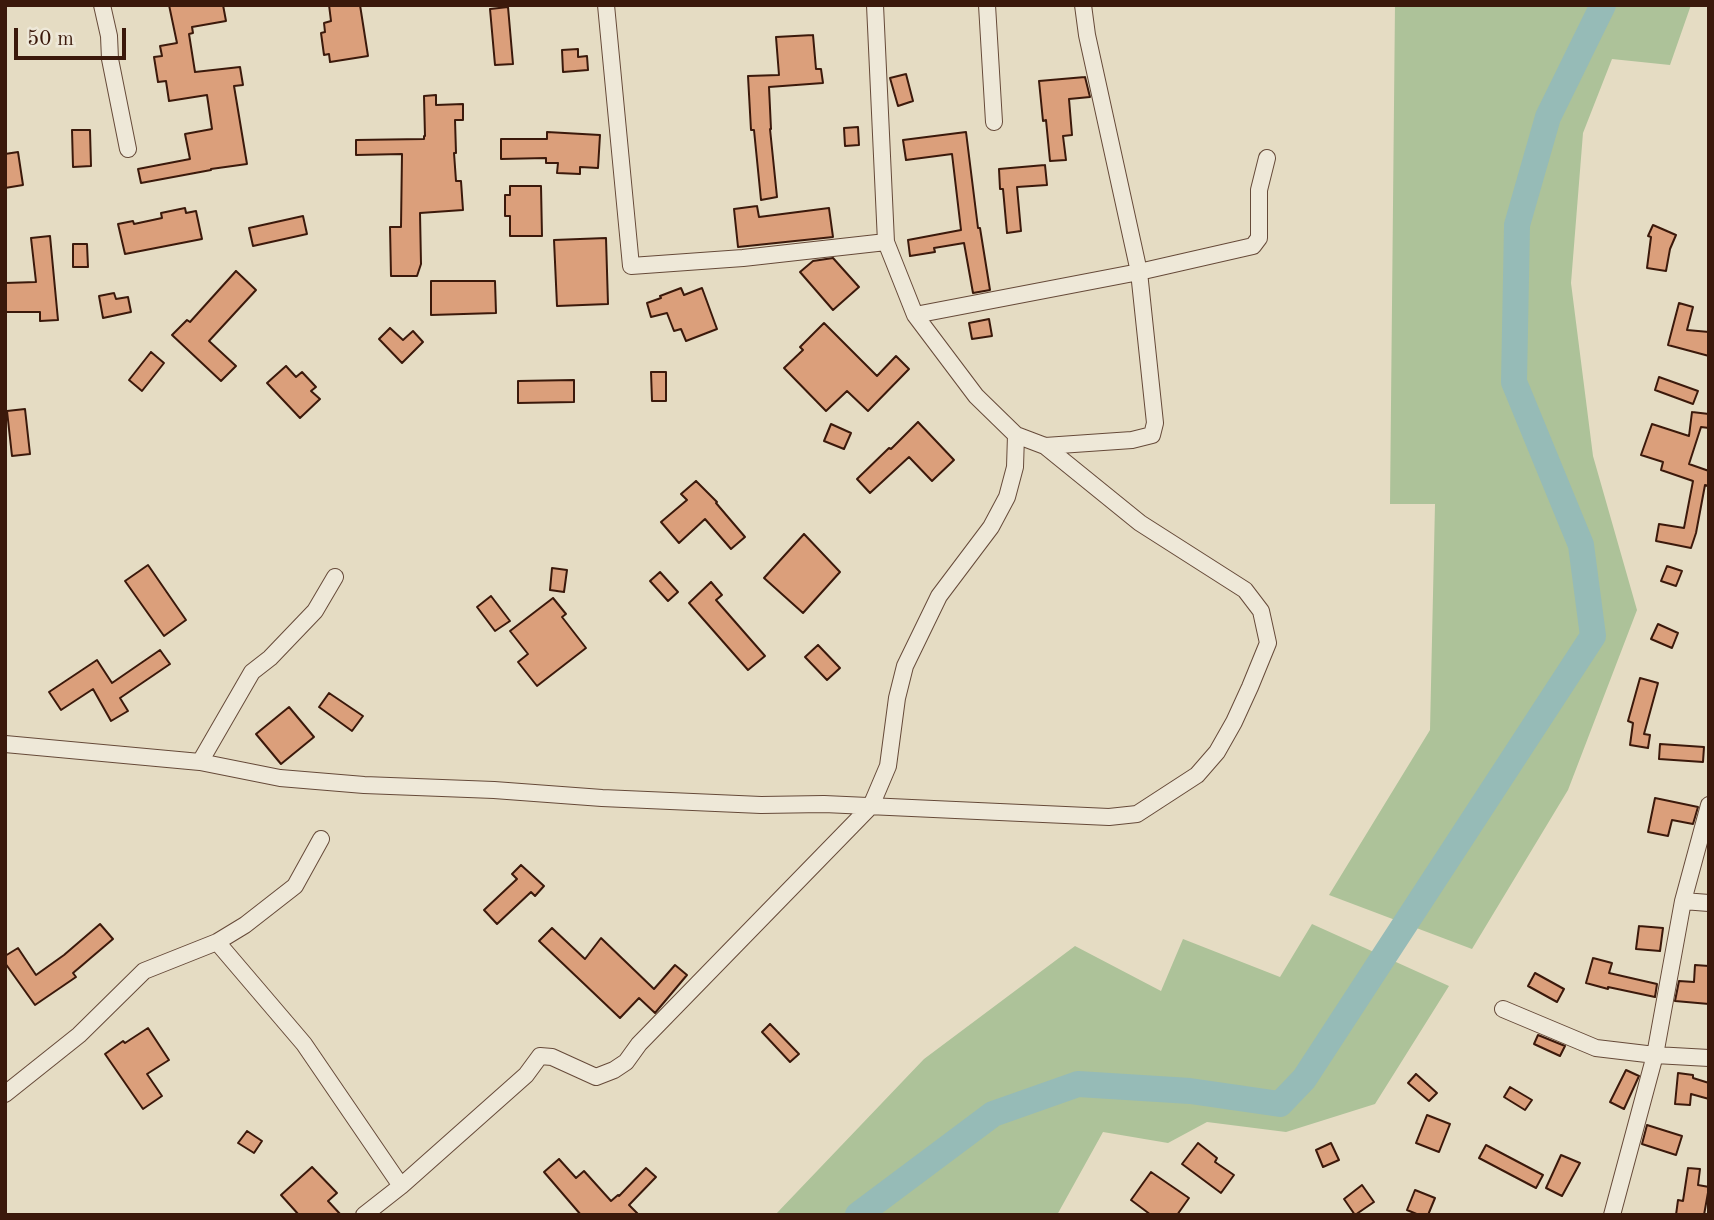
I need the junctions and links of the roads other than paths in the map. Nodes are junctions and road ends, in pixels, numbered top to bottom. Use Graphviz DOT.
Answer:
graph roads {
  1 [pos="102,5"];
  2 [pos="607,5"];
  3 [pos="875,5"];
  4 [pos="987,5"];
  5 [pos="1083,5"];
  6 [pos="994,122"];
  7 [pos="128,149"];
  8 [pos="1267,159"];
  9 [pos="886,242"];
  10 [pos="1139,272"];
  11 [pos="915,315"];
  12 [pos="1016,435"];
  13 [pos="1045,446"];
  14 [pos="335,578"];
  15 [pos="5,744"];
  16 [pos="200,762"];
  17 [pos="1709,805"];
  18 [pos="871,806"];
  19 [pos="321,839"];
  20 [pos="1684,901"];
  21 [pos="1709,903"];
  22 [pos="216,942"];
  23 [pos="1503,1009"];
  24 [pos="1655,1055"];
  25 [pos="1709,1058"];
  26 [pos="5,1094"];
  27 [pos="401,1186"];
  28 [pos="364,1215"];
  29 [pos="1612,1215"];
  1 -- 7 [label="street"];
  2 -- 9 [label="street"];
  3 -- 9 [label="street"];
  4 -- 6 [label="street"];
  5 -- 10 [label="street"];
  8 -- 10 [label="street"];
  9 -- 11 [label="street"];
  10 -- 11 [label="street"];
  10 -- 13 [label="street"];
  11 -- 12 [label="street"];
  12 -- 13 [label="street"];
  12 -- 18 [label="street"];
  13 -- 18 [label="street"];
  14 -- 16 [label="street"];
  15 -- 16 [label="street"];
  16 -- 18 [label="street"];
  17 -- 20 [label="street"];
  18 -- 27 [label="street"];
  19 -- 22 [label="street"];
  20 -- 21 [label="street"];
  20 -- 24 [label="street"];
  22 -- 26 [label="street"];
  22 -- 27 [label="street"];
  23 -- 24 [label="street"];
  24 -- 25 [label="street"];
  24 -- 29 [label="street"];
  27 -- 28 [label="street"];
}
